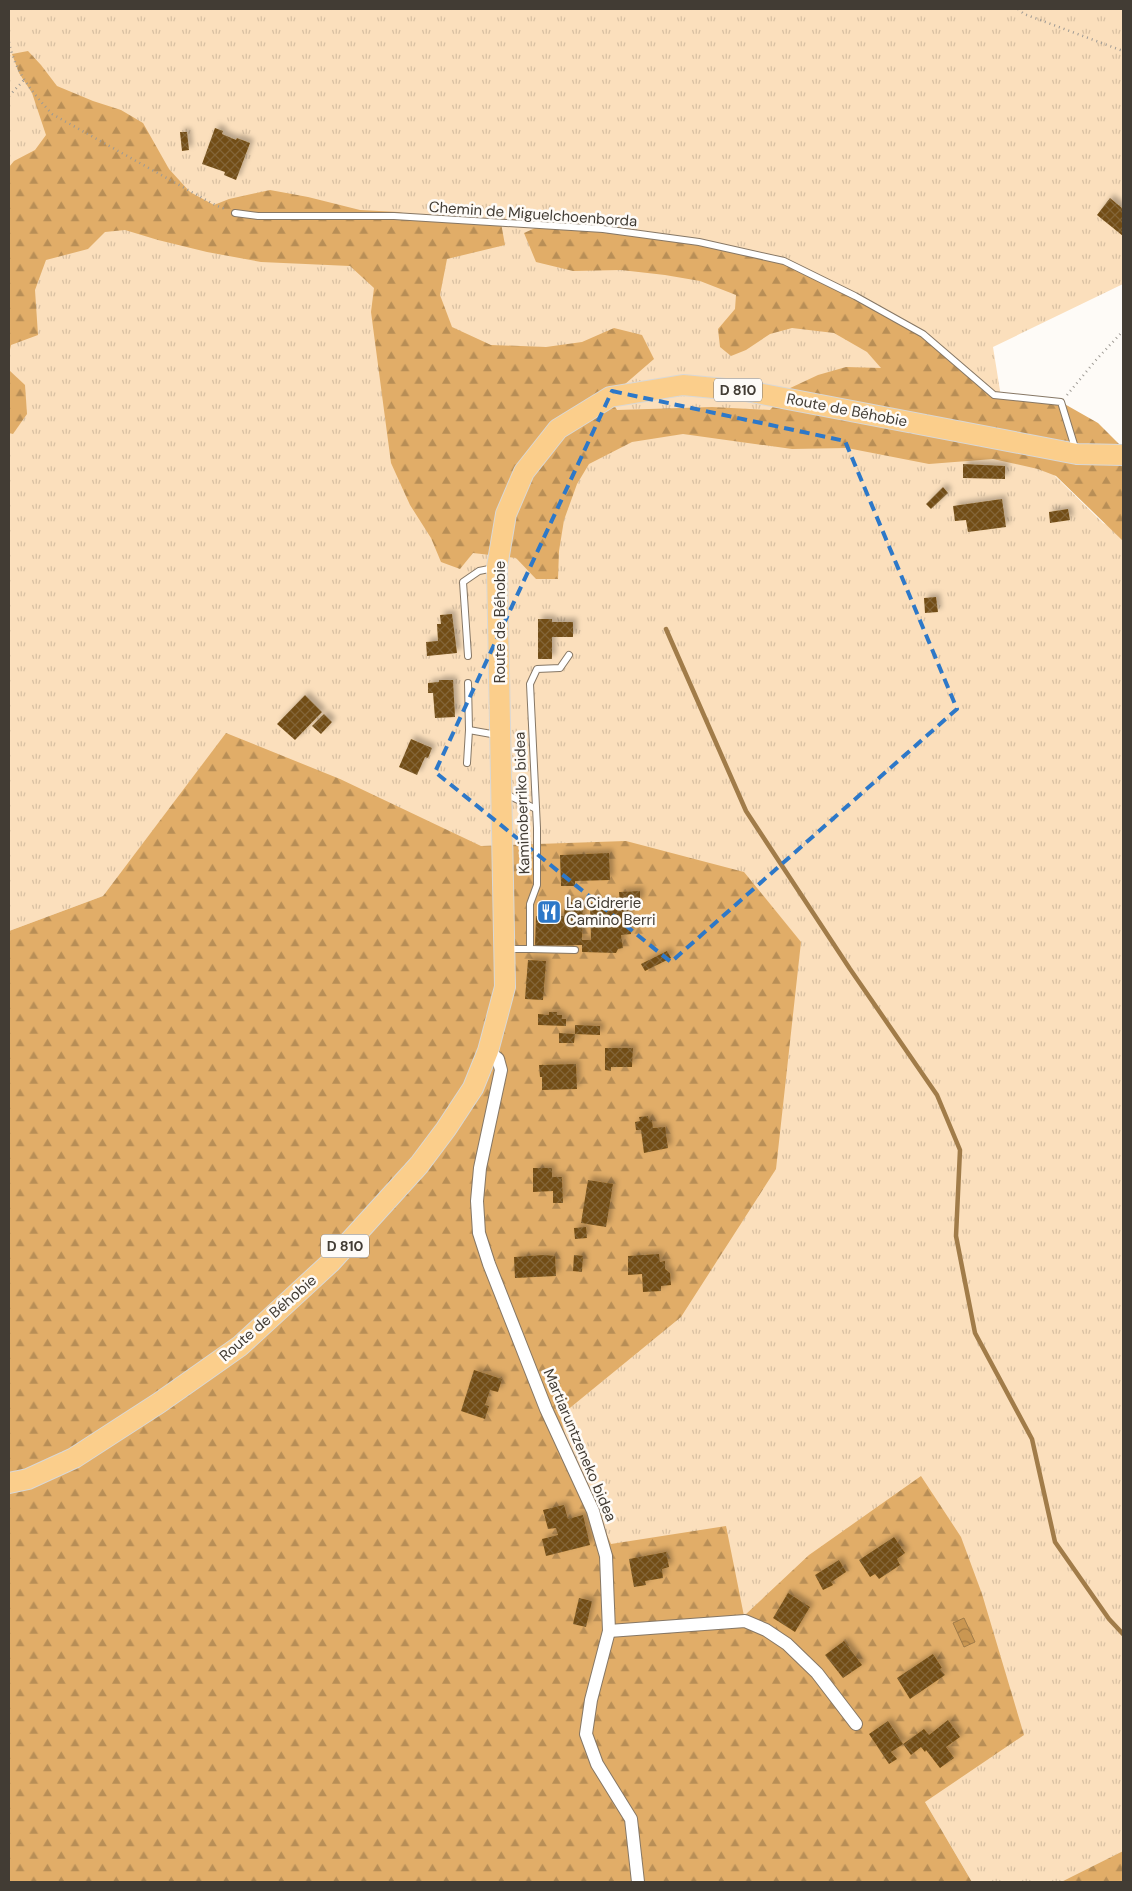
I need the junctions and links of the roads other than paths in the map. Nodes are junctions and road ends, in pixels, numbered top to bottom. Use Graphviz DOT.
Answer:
graph roads {
  1 [pos="235,213"];
  2 [pos="1077,454"];
  3 [pos="1123,455"];
  4 [pos="497,567"];
  5 [pos="569,655"];
  6 [pos="468,656"];
  7 [pos="468,683"];
  8 [pos="469,730"];
  9 [pos="501,735"];
  10 [pos="467,763"];
  11 [pos="502,792"];
  12 [pos="536,809"];
  13 [pos="504,949"];
  14 [pos="530,949"];
  15 [pos="574,950"];
  16 [pos="488,1051"];
  17 [pos="9,1483"];
  18 [pos="609,1631"];
  19 [pos="856,1724"];
  20 [pos="638,1882"];
  1 -- 2 [label="lane, Chemin de Miguelchoenborda"];
  2 -- 3 [label="main road, Route de Béhobie / D 810"];
  2 -- 4 [label="main road, Route de Béhobie / D 810"];
  4 -- 6 [label="lane"];
  4 -- 9 [label="main road, Route de Béhobie / D 810"];
  5 -- 12 [label="lane, Kaminoberriko bidea"];
  7 -- 8 [label="lane"];
  8 -- 9 [label="lane"];
  8 -- 10 [label="lane"];
  9 -- 11 [label="main road, Route de Béhobie / D 810"];
  11 -- 12 [label="lane"];
  11 -- 13 [label="main road, Route de Béhobie / D 810"];
  12 -- 14 [label="lane, Kaminoberriko bidea"];
  13 -- 14 [label="lane"];
  13 -- 16 [label="main road, Route de Béhobie / D 810"];
  14 -- 15 [label="lane"];
  16 -- 17 [label="main road, Route de Béhobie / D 810"];
  16 -- 18 [label="street, Martiaruntzeneko bidea"];
  18 -- 19 [label="street"];
  18 -- 20 [label="street, Martiaruntzeneko bidea"];
}
